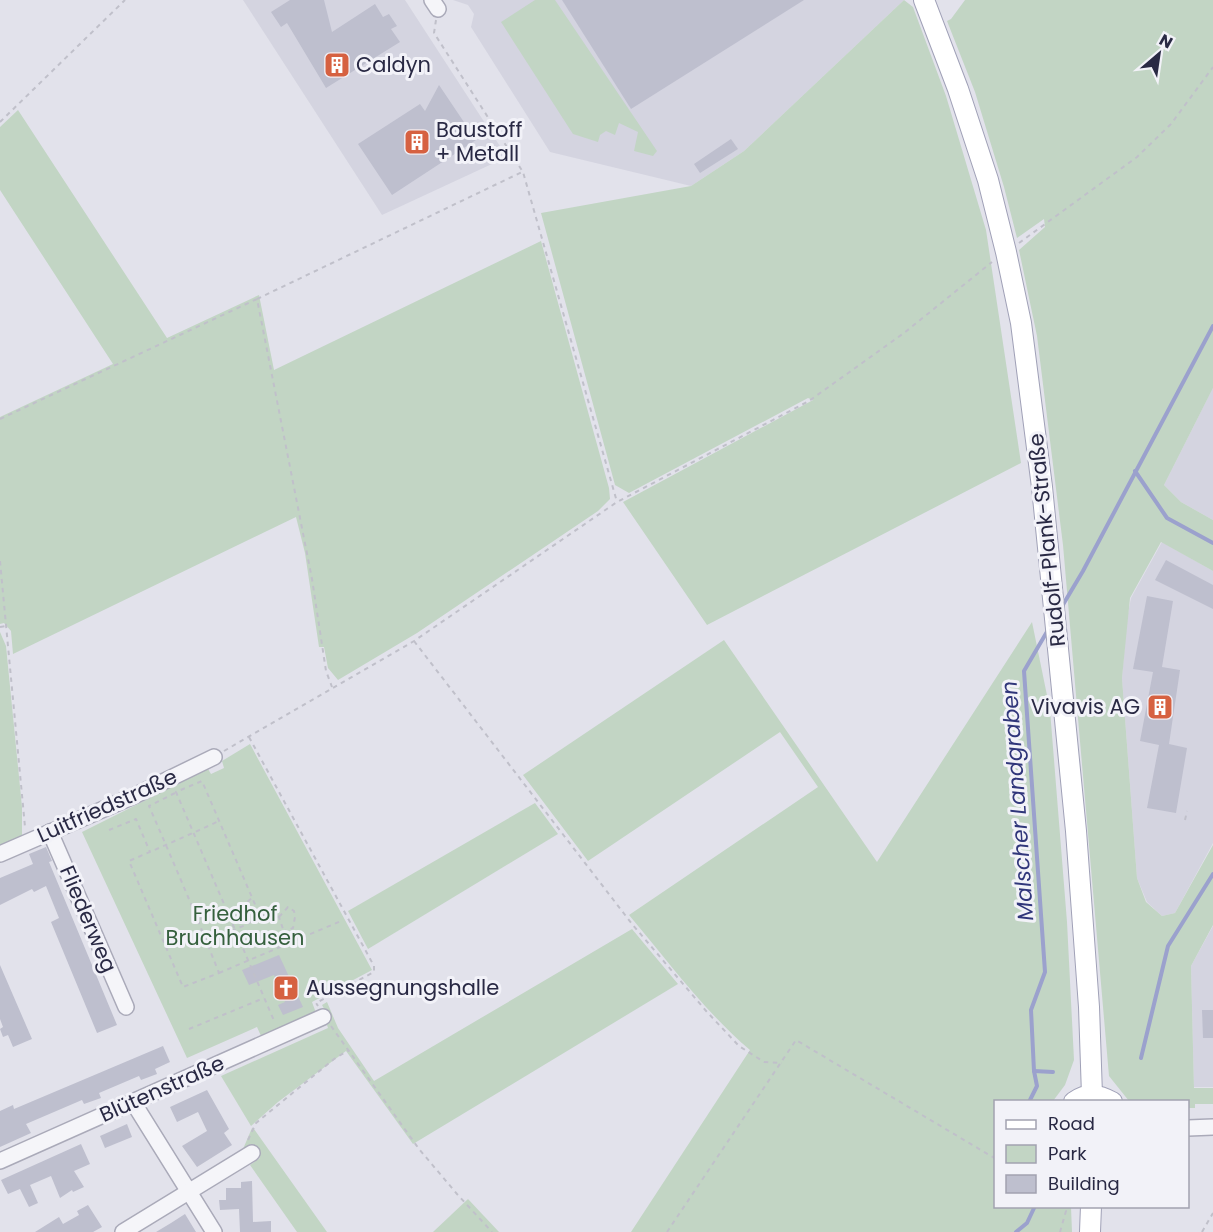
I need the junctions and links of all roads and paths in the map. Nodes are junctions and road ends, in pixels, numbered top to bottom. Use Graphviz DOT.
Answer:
graph roads {
  1 [pos="125,0"];
  2 [pos="924,0"];
  3 [pos="435,4"];
  4 [pos="1213,67"];
  5 [pos="0,122"];
  6 [pos="523,172"];
  7 [pos="1006,252"];
  8 [pos="257,299"];
  9 [pos="0,419"];
  10 [pos="617,502"];
  11 [pos="0,561"];
  12 [pos="7,626"];
  13 [pos="0,627"];
  14 [pos="414,641"];
  15 [pos="332,687"];
  16 [pos="249,736"];
  17 [pos="214,757"];
  18 [pos="173,786"];
  19 [pos="1187,811"];
  20 [pos="24,813"];
  21 [pos="1185,820"];
  22 [pos="219,821"];
  23 [pos="109,830"];
  24 [pos="50,832"];
  25 [pos="194,833"];
  26 [pos="166,845"];
  27 [pos="150,852"];
  28 [pos="0,854"];
  29 [pos="252,898"];
  30 [pos="227,912"];
  31 [pos="260,916"];
  32 [pos="279,917"];
  33 [pos="197,919"];
  34 [pos="341,921"];
  35 [pos="235,930"];
  36 [pos="284,932"];
  37 [pos="205,937"];
  38 [pos="281,946"];
  39 [pos="247,961"];
  40 [pos="219,973"];
  41 [pos="264,998"];
  42 [pos="126,1007"];
  43 [pos="323,1017"];
  44 [pos="189,1029"];
  45 [pos="281,1036"];
  46 [pos="349,1050"];
  47 [pos="782,1063"];
  48 [pos="1083,1098"];
  49 [pos="1110,1100"];
  50 [pos="133,1102"];
  51 [pos="1213,1127"];
  52 [pos="1189,1128"];
  53 [pos="250,1155"];
  54 [pos="994,1158"];
  55 [pos="0,1161"];
  56 [pos="188,1191"];
  57 [pos="1064,1208"];
  58 [pos="1091,1208"];
  59 [pos="1213,1213"];
  60 [pos="123,1232"];
  61 [pos="214,1232"];
  62 [pos="492,1232"];
  63 [pos="667,1232"];
  64 [pos="1060,1232"];
  65 [pos="1090,1232"];
  66 [pos="1202,1232"];
  1 -- 5 [label="path"];
  2 -- 7 [label="main road, Rudolf-Plank-Straße"];
  3 -- 6 [label="path"];
  4 -- 7 [label="path"];
  6 -- 8 [label="path"];
  6 -- 10 [label="path"];
  7 -- 10 [label="path"];
  7 -- 48 [label="main road, Rudolf-Plank-Straße"];
  8 -- 9 [label="path"];
  8 -- 15 [label="path"];
  10 -- 14 [label="path"];
  11 -- 12 [label="path"];
  12 -- 13 [label="path"];
  12 -- 20 [label="path"];
  14 -- 15 [label="path"];
  14 -- 47 [label="path"];
  15 -- 16 [label="path"];
  16 -- 17 [label="path"];
  16 -- 43 [label="path"];
  17 -- 18 [label="street, Luitfriedstraße"];
  18 -- 22 [label="path"];
  18 -- 24 [label="street, Luitfriedstraße"];
  18 -- 25 [label="path"];
  18 -- 26 [label="path"];
  19 -- 21 [label="path"];
  22 -- 25 [label="path"];
  22 -- 29 [label="path"];
  23 -- 27 [label="path"];
  24 -- 28 [label="street, Luitfriedstraße"];
  24 -- 42 [label="street, Fliederweg"];
  25 -- 26 [label="path"];
  25 -- 30 [label="path"];
  26 -- 27 [label="path"];
  26 -- 33 [label="path"];
  27 -- 40 [label="path"];
  29 -- 30 [label="path"];
  29 -- 31 [label="path"];
  30 -- 33 [label="path"];
  30 -- 35 [label="path"];
  31 -- 32 [label="path"];
  31 -- 35 [label="path"];
  32 -- 36 [label="path"];
  32 -- 36 [label="path"];
  33 -- 37 [label="path"];
  34 -- 38 [label="path"];
  35 -- 37 [label="path"];
  35 -- 39 [label="path"];
  36 -- 38 [label="path"];
  37 -- 40 [label="path"];
  38 -- 39 [label="path"];
  39 -- 40 [label="path"];
  39 -- 41 [label="path"];
  41 -- 44 [label="path"];
  41 -- 45 [label="path"];
  43 -- 45 [label="street, Blütenstraße"];
  43 -- 46 [label="path"];
  45 -- 50 [label="street, Blütenstraße"];
  46 -- 53 [label="path"];
  46 -- 62 [label="path"];
  47 -- 54 [label="path"];
  47 -- 63 [label="path"];
  48 -- 49 [label="main road"];
  50 -- 55 [label="street, Blütenstraße"];
  50 -- 56 [label="street"];
  51 -- 52 [label="street"];
  53 -- 56 [label="street"];
  56 -- 60 [label="street"];
  56 -- 61 [label="street"];
  57 -- 64 [label="path"];
  58 -- 65 [label="main road"];
  59 -- 66 [label="path"];
}
